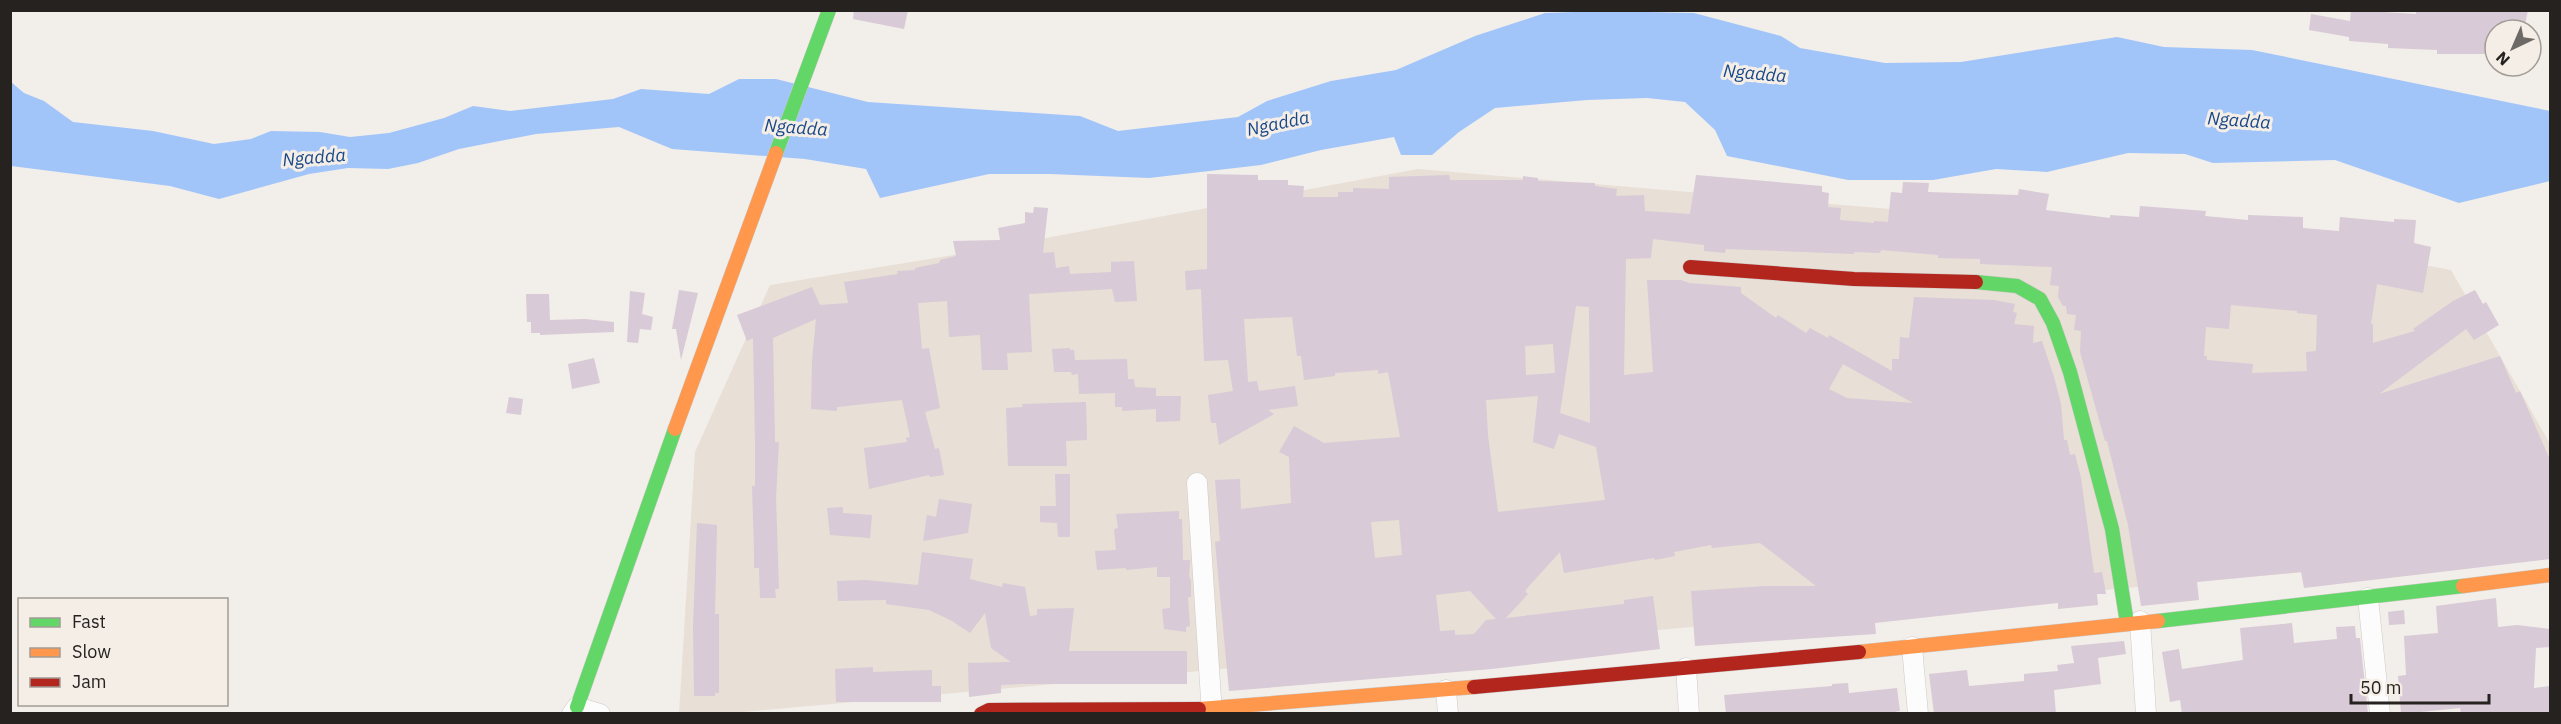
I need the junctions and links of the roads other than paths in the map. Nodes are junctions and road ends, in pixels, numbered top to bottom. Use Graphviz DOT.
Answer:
graph roads {
  1 [pos="829,10"];
  2 [pos="1690,267"];
  3 [pos="1197,483"];
  4 [pos="2550,575"];
  5 [pos="2368,598"];
  6 [pos="2133,622"];
  7 [pos="1912,647"];
  8 [pos="1686,668"];
  9 [pos="1446,690"];
  10 [pos="574,710"];
  11 [pos="1211,711"];
  12 [pos="600,714"];
  13 [pos="981,714"];
  14 [pos="1448,714"];
  15 [pos="1689,714"];
  16 [pos="1918,714"];
  17 [pos="2146,714"];
  18 [pos="2380,714"];
  1 -- 10 [label="street"];
  2 -- 6 [label="street"];
  3 -- 11 [label="street"];
  4 -- 5 [label="street"];
  5 -- 6 [label="street"];
  5 -- 18 [label="street"];
  6 -- 7 [label="street"];
  6 -- 17 [label="street"];
  7 -- 8 [label="street"];
  7 -- 16 [label="street"];
  8 -- 9 [label="street"];
  8 -- 15 [label="street"];
  9 -- 11 [label="street"];
  9 -- 14 [label="street"];
  10 -- 12 [label="street"];
  11 -- 13 [label="street"];
}
